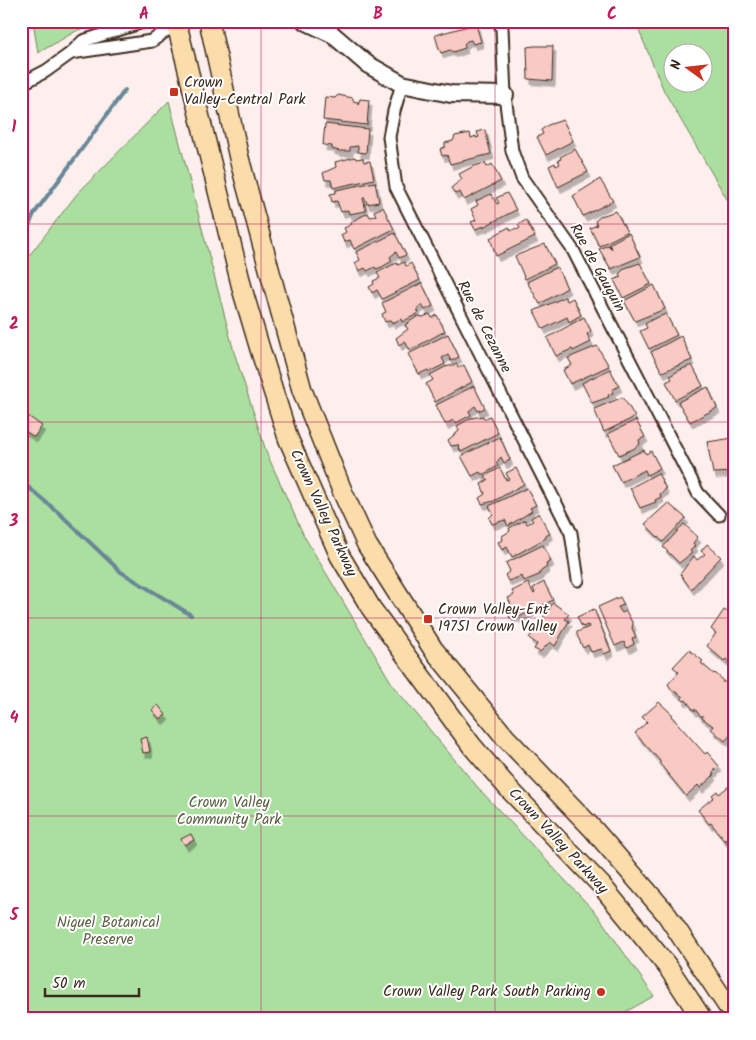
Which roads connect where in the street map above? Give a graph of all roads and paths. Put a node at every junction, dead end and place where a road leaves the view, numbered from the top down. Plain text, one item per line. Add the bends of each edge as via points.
1 (146, 21) edge
2 (209, 21) edge
3 (305, 21) edge
4 (498, 21) edge
5 (177, 22) edge
6 (71, 53) junction
7 (21, 84) edge
8 (402, 84) junction
9 (505, 95) junction
10 (719, 515) dead end
11 (578, 580) dead end
12 (735, 1018) edge
13 (702, 1019) edge

1 - 6 street via 83,41
2 - 12 main road, Crown Valley Parkway via 239,158 302,390 332,467 368,545 433,650 505,737 593,829 665,912
3 - 8 street via 332,34 366,64
4 - 9 street, Rue de Gauguin via 502,28
5 - 6 street via 152,41
5 - 13 main road, Crown Valley Parkway via 242,292 288,438 340,556 371,608 472,746 601,885 668,967
6 - 7 street
8 - 9 street via 451,94
8 - 11 street, Rue de Cezanne via 389,137 396,187 571,533
9 - 10 street, Rue de Gauguin via 512,151 522,178 573,250 698,492

